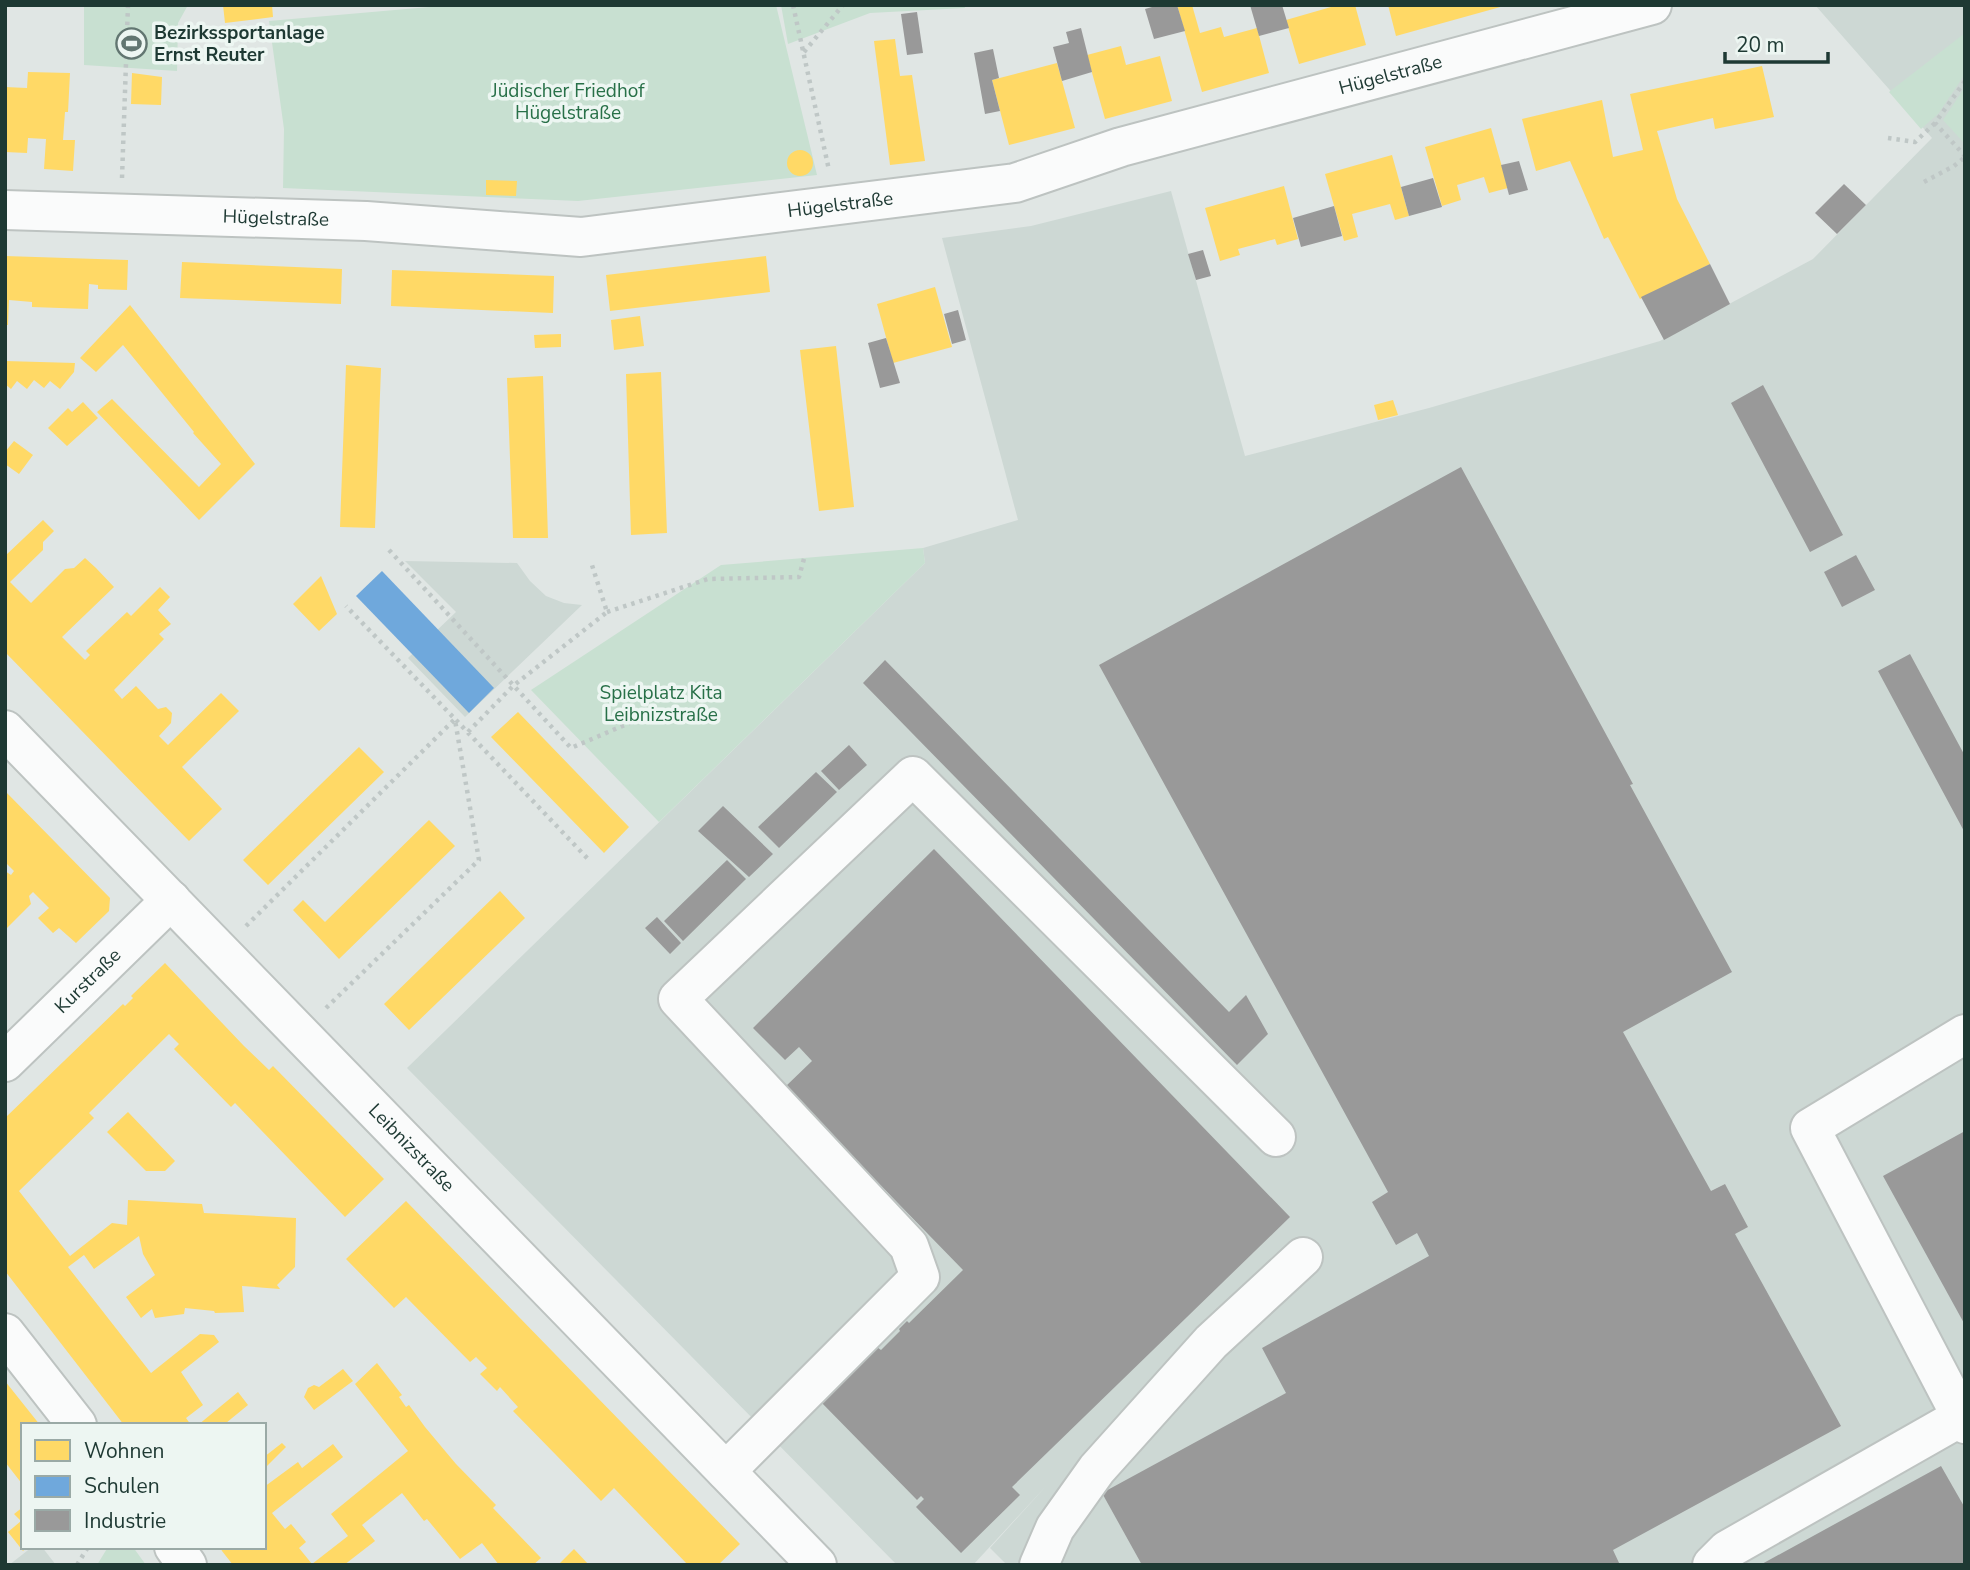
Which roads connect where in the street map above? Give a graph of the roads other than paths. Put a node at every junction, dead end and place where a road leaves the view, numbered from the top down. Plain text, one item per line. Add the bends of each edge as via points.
1 (1653, 5) edge
2 (5, 210) edge
3 (5, 730) edge
4 (171, 900) junction
5 (1965, 1034) edge
6 (5, 1062) edge
7 (1276, 1138) dead end
8 (1303, 1257) dead end
9 (5, 1333) edge
10 (1961, 1408) edge
11 (76, 1423) edge
12 (726, 1471) junction
13 (175, 1549) edge
14 (187, 1565) edge
15 (817, 1565) edge
16 (1039, 1565) edge
17 (1712, 1565) edge

1 - 2 street, Hügelstraße via 1121,148 1016,183 581,237 366,221
3 - 4 street, Leibnizstraße
4 - 6 street, Kurstraße
4 - 12 street, Leibnizstraße
5 - 10 street via 1810,1128
7 - 12 street via 913,776 678,999 909,1246 920,1277
8 - 16 street via 1211,1342 1097,1468 1055,1528
9 - 11 street
10 - 17 street via 1727,1550
12 - 15 street, Leibnizstraße
13 - 14 street

